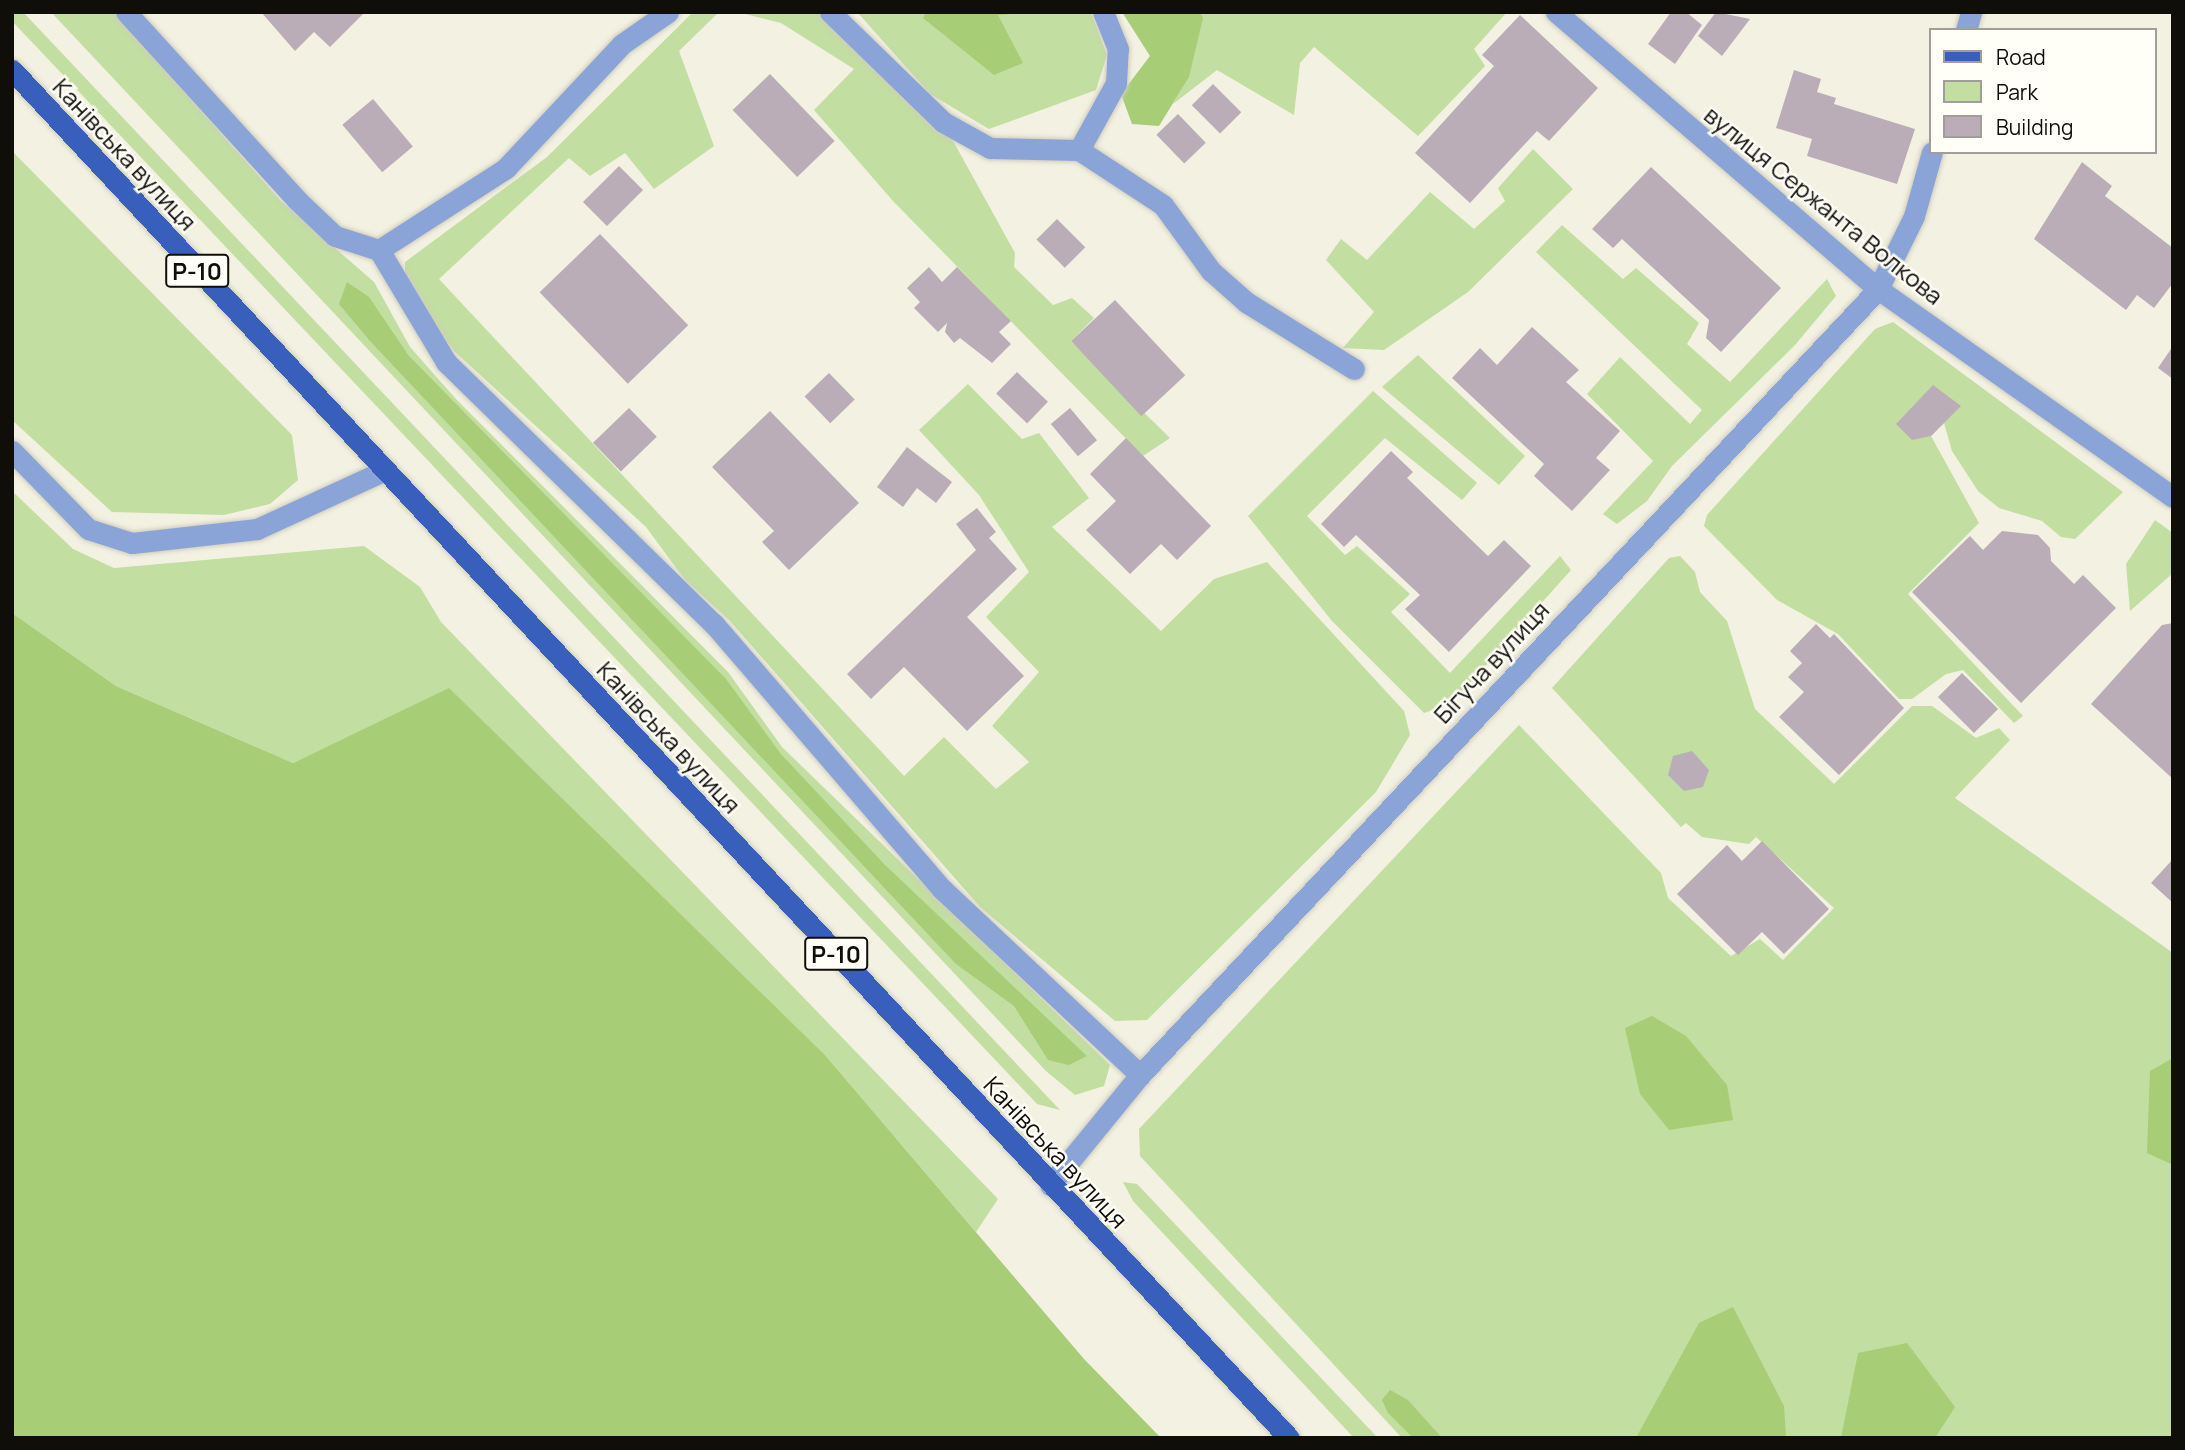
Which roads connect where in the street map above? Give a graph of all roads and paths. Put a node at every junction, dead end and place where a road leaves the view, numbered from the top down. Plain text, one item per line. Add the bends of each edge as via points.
1 (126, 12) edge
2 (668, 12) edge
3 (830, 12) edge
4 (1103, 12) edge
5 (1556, 12) edge
6 (12, 71) edge
7 (1079, 150) junction
8 (1931, 154) edge
9 (379, 250) junction
10 (1878, 289) junction
11 (1354, 369) dead end
12 (12, 451) edge
13 (382, 472) junction
14 (2173, 497) edge
15 (1140, 1074) junction
16 (1050, 1185) junction
17 (1289, 1438) edge

1 - 9 street via 335,236
2 - 9 street via 622,44 506,168
3 - 7 street via 943,122 990,148
4 - 7 street via 1118,48 1116,83
5 - 10 street, вулиця Сержанта Волкова
6 - 13 main road, Канівська вулиця / Р-10
7 - 11 street via 1163,205 1211,271 1246,302
8 - 10 street, Бігуча вулиця via 1914,216
9 - 15 street via 446,362 714,624 942,889
10 - 14 street, вулиця Сержанта Волкова
10 - 15 street, Бігуча вулиця
12 - 13 street via 88,529 132,543 257,528
13 - 16 main road, Канівська вулиця / Р-10
15 - 16 street, Бігуча вулиця
16 - 17 main road, Канівська вулиця / Р-10

